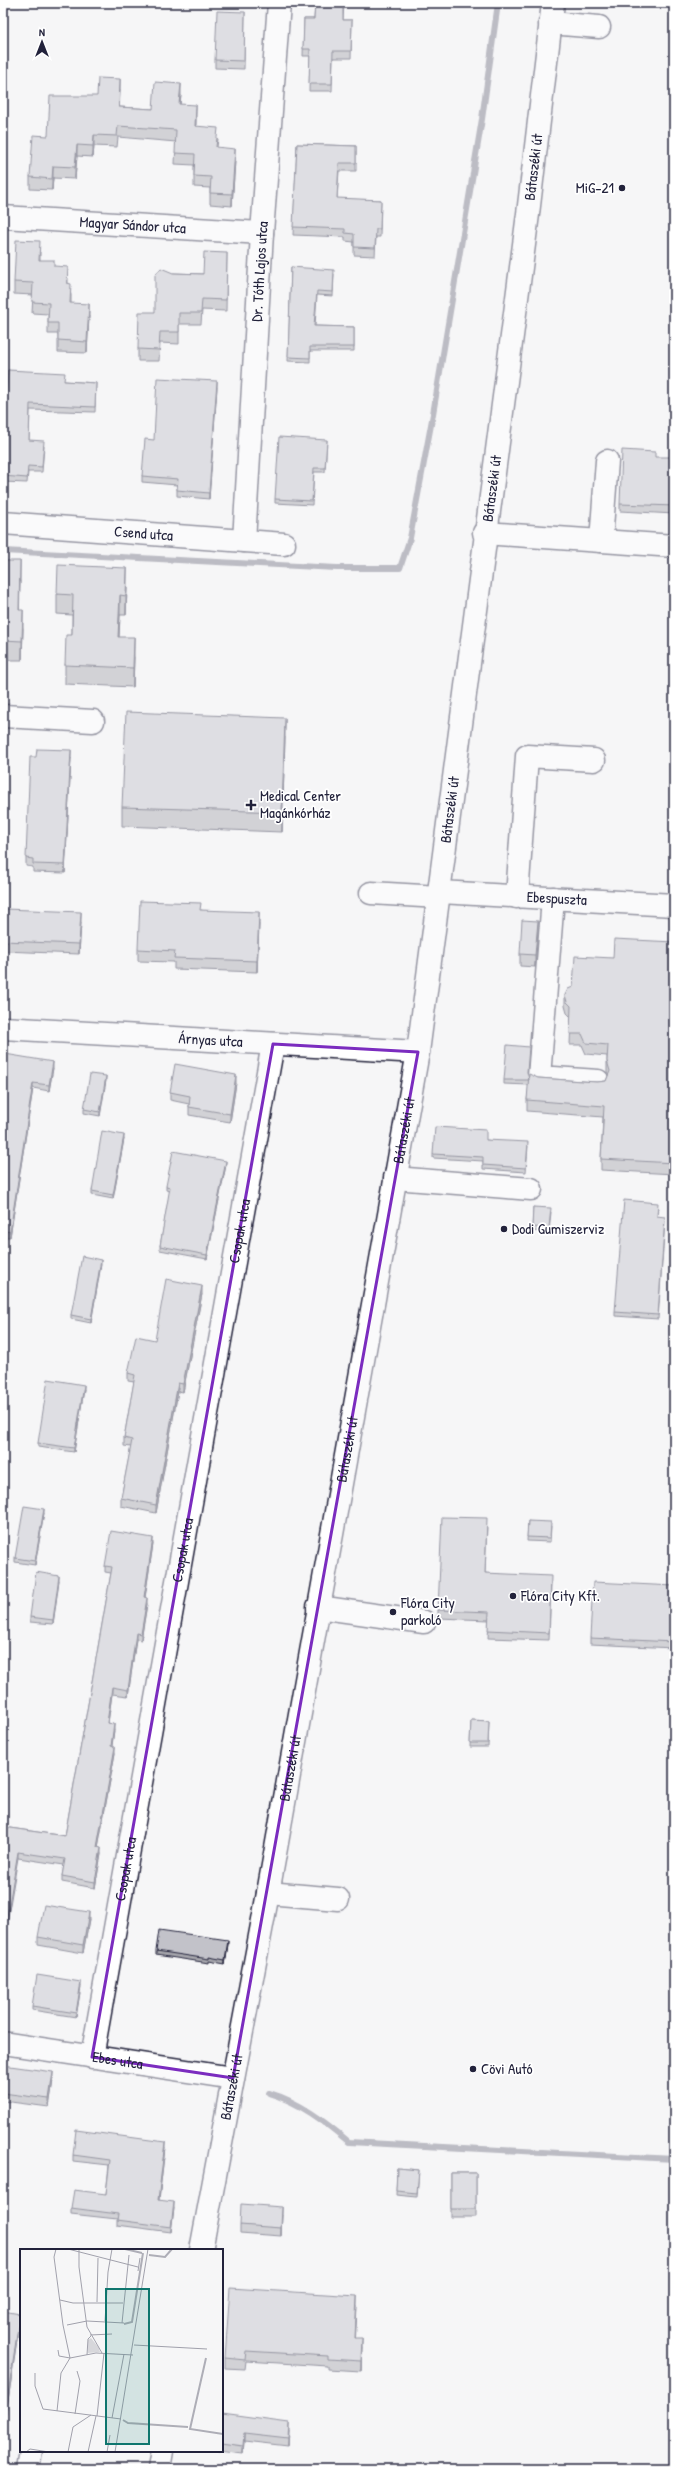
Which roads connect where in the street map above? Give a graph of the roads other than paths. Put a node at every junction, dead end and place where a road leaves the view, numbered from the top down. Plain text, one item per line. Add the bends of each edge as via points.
1 (278, 3) edge
2 (551, 13) edge
3 (599, 27) dead end
4 (3, 217) edge
5 (262, 233) junction
6 (607, 461) dead end
7 (3, 523) edge
8 (484, 533) junction
9 (244, 540) junction
10 (601, 541) junction
11 (284, 544) dead end
12 (674, 546) edge
13 (3, 716) edge
14 (93, 721) dead end
15 (594, 760) dead end
16 (371, 893) dead end
17 (439, 895) junction
18 (517, 897) junction
19 (553, 898) junction
20 (674, 905) edge
21 (3, 1028) edge
22 (273, 1044) junction
23 (418, 1052) junction
24 (598, 1081) edge
25 (395, 1178) junction
26 (531, 1189) dead end
27 (318, 1607) junction
28 (424, 1622) dead end
29 (268, 1893) junction
30 (338, 1898) dead end
31 (3, 2043) edge
32 (92, 2057) junction
33 (232, 2078) junction
34 (201, 2249) edge
35 (31, 2452) edge
36 (162, 2452) edge
37 (28, 2469) edge
38 (159, 2469) edge

1 - 5 street, Dr. Tóth Lajos utca
2 - 3 street
2 - 8 street, Bátaszéki út via 528,214
4 - 5 street, Magyar Sándor utca
5 - 9 street, Dr. Tóth Lajos utca
6 - 10 street
7 - 9 street, Csend utca
8 - 10 street
8 - 17 street, Bátaszéki út
9 - 11 street, Csend utca
10 - 12 street
13 - 14 street
15 - 18 street via 527,756
16 - 17 street, Ebespuszta
17 - 18 street, Ebespuszta
17 - 23 street, Bátaszéki út
18 - 19 street, Ebespuszta
19 - 20 street, Ebespuszta
19 - 24 street via 539,1077
21 - 22 street, Árnyas utca
22 - 23 street, Árnyas utca
22 - 32 street, Csopak utca
23 - 25 street, Bátaszéki út
25 - 26 street
25 - 27 street, Bátaszéki út
27 - 28 street
27 - 29 street, Bátaszéki út
29 - 30 street
29 - 33 street, Bátaszéki út
31 - 32 street, Ebes utca
32 - 33 street, Ebes utca
33 - 34 street, Bátaszéki út
35 - 37 street
36 - 38 street

